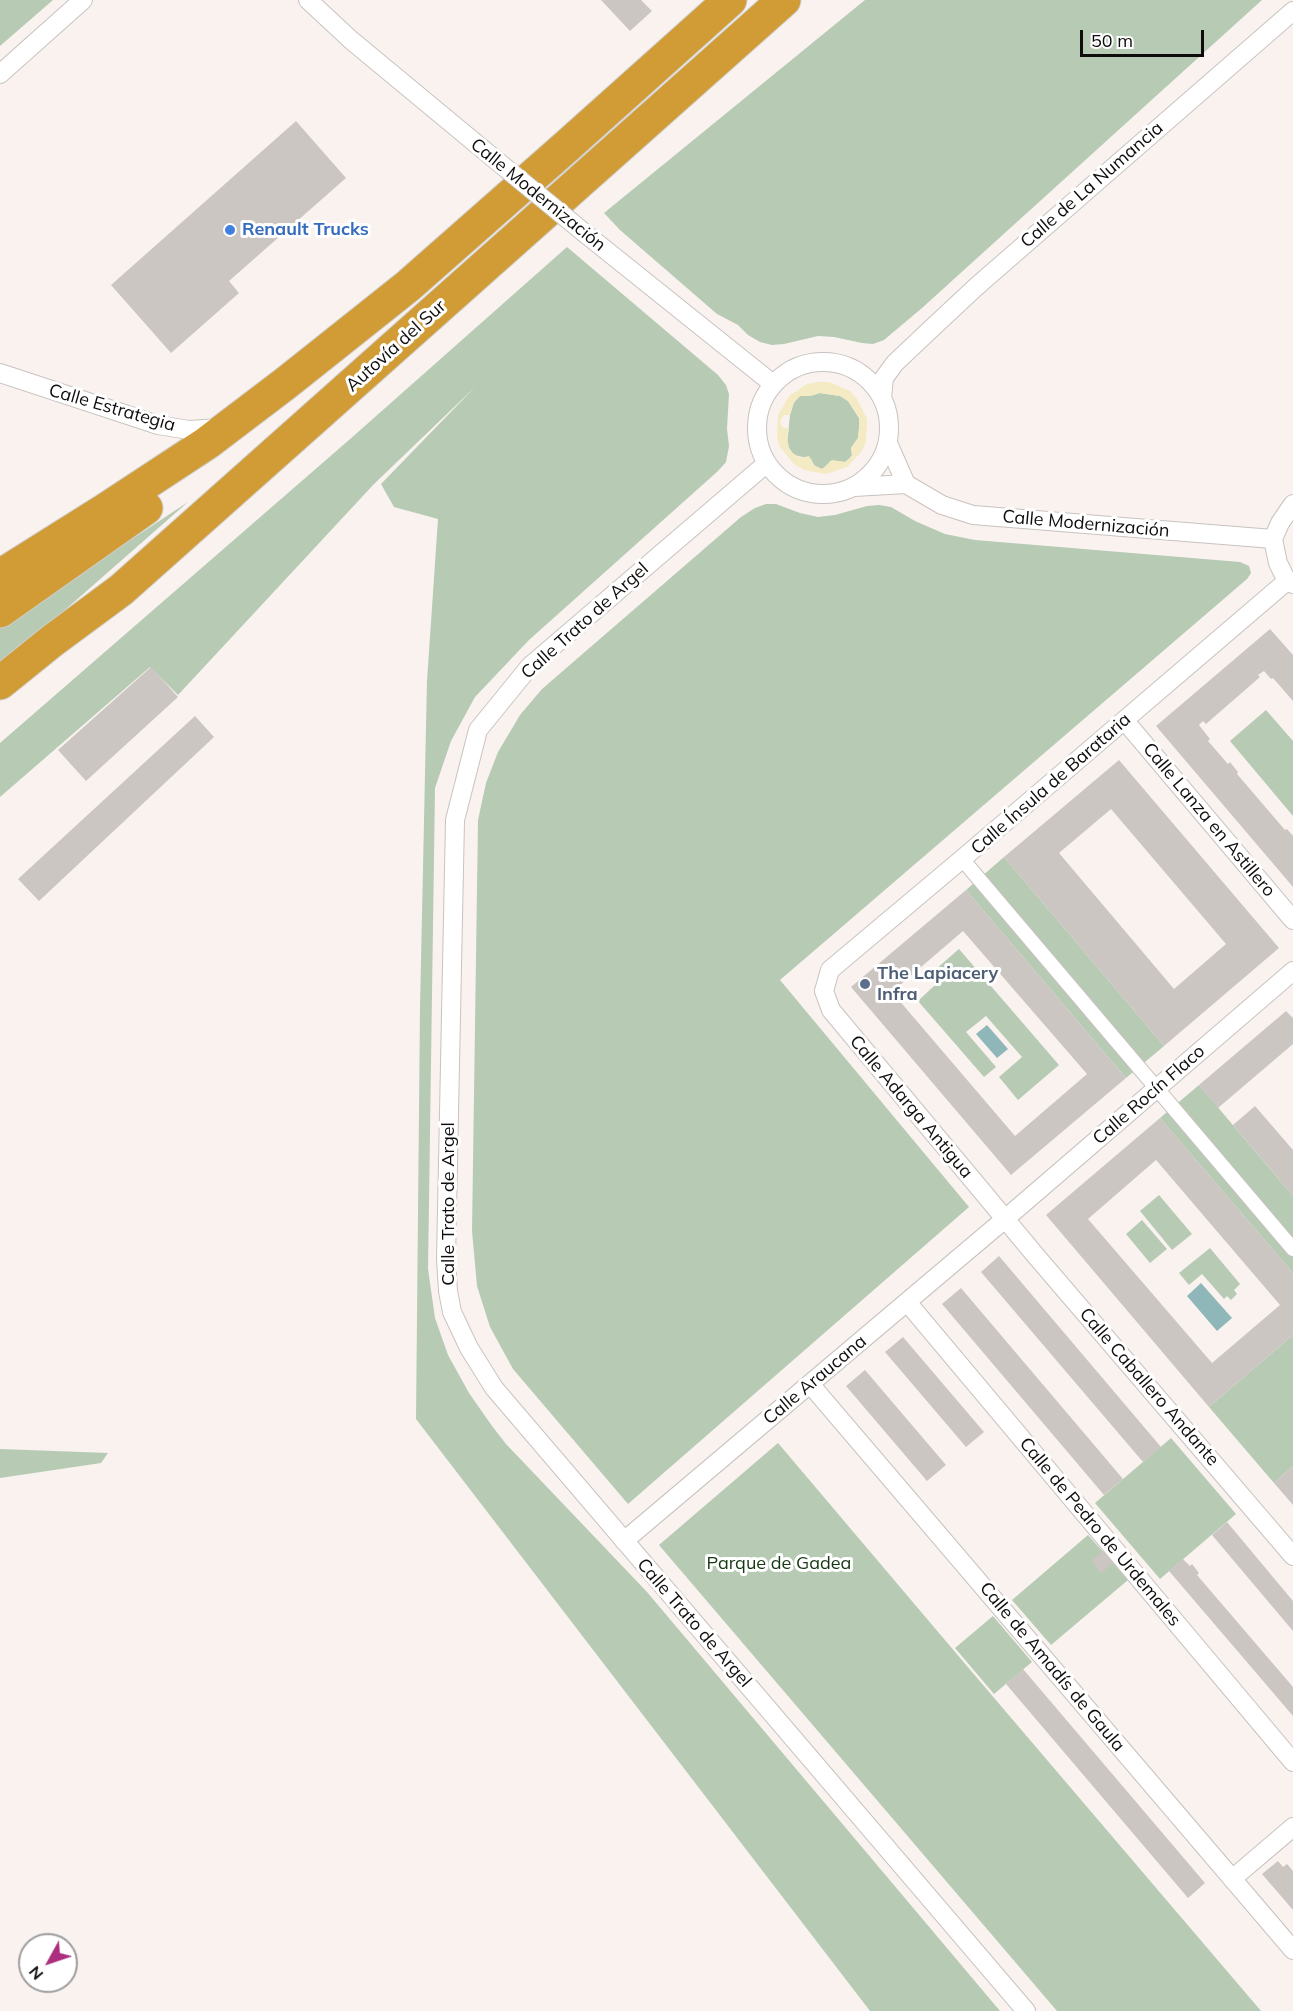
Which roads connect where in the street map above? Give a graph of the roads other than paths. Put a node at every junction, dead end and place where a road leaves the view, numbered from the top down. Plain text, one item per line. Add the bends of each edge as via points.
1 (83, 0) edge
2 (308, 0) edge
3 (730, 0) edge
4 (784, 0) edge
5 (1293, 11) edge
6 (0, 74) edge
7 (408, 286) junction
8 (895, 363) junction
9 (859, 372) junction
10 (0, 373) edge
11 (773, 384) junction
12 (882, 398) junction
13 (227, 428) junction
14 (888, 443) junction
15 (767, 463) junction
16 (175, 464) junction
17 (906, 484) junction
18 (854, 487) junction
19 (1293, 504) edge
20 (1273, 539) junction
21 (0, 559) edge
22 (0, 576) edge
23 (1290, 582) edge
24 (121, 590) junction
25 (0, 611) edge
26 (0, 683) edge
27 (0, 702) edge
28 (1125, 721) junction
29 (962, 859) junction
30 (1293, 920) edge
31 (1293, 970) edge
32 (824, 991) joint
33 (1157, 1088) junction
34 (1005, 1219) junction
35 (1293, 1249) edge
36 (907, 1302) junction
37 (810, 1384) junction
38 (624, 1541) junction
39 (1293, 1556) edge
40 (1293, 1762) edge
41 (1293, 1827) edge
42 (1232, 1879) junction
43 (1293, 1950) edge
44 (1026, 2011) edge

1 - 6 street
2 - 11 street, Calle Modernización, bridge via 491,156
3 - 7 highway, Autovía del Sur
4 - 24 highway, Autovía del Sur
5 - 8 street, Calle de La Numancia via 977,286
7 - 13 highway, Autovía del Sur
7 - 25 highway via 220,452
8 - 9 street, Calle de La Numancia
8 - 12 street, Calle de La Numancia via 884,378
9 - 11 street via 823,361 804,364
9 - 12 street
10 - 13 street, Calle Estrategia via 158,425 189,430
11 - 15 street via 762,402 757,422 759,444
12 - 14 street via 888,412
13 - 16 highway, Autovía del Sur
14 - 17 street
14 - 18 street via 876,469
15 - 18 street via 796,489 835,494
15 - 38 street, Calle Trato de Argel via 530,666 478,730 454,820 446,1259 452,1312 494,1388
16 - 21 highway via 125,482
16 - 22 highway, Autovía del Sur
17 - 18 street
17 - 20 street, Calle Modernización via 942,506 973,514
19 - 20 street
20 - 23 street via 1278,563
23 - 28 street, Calle Ínsula de Barataria
24 - 26 highway, Autovía del Sur
24 - 27 highway
28 - 29 street, Calle Ínsula de Barataria
28 - 30 street, Calle Lanza en Astillero
29 - 32 street, Calle Ínsula de Barataria via 830,970
29 - 33 street
31 - 33 street, Calle Rocín Flaco
32 - 34 street, Calle Adarga Antigua via 831,1010
33 - 34 street, Calle Rocín Flaco
33 - 35 street
34 - 36 street, Calle Araucana
34 - 39 street, Calle Caballero Andante
36 - 37 street, Calle Araucana
36 - 40 street, Calle de Pedro de Urdemales
37 - 38 street, Calle Araucana
37 - 42 street, Calle de Amadís de Gaula
38 - 44 street, Calle Trato de Argel
41 - 42 street
42 - 43 street, Calle de Amadís de Gaula

